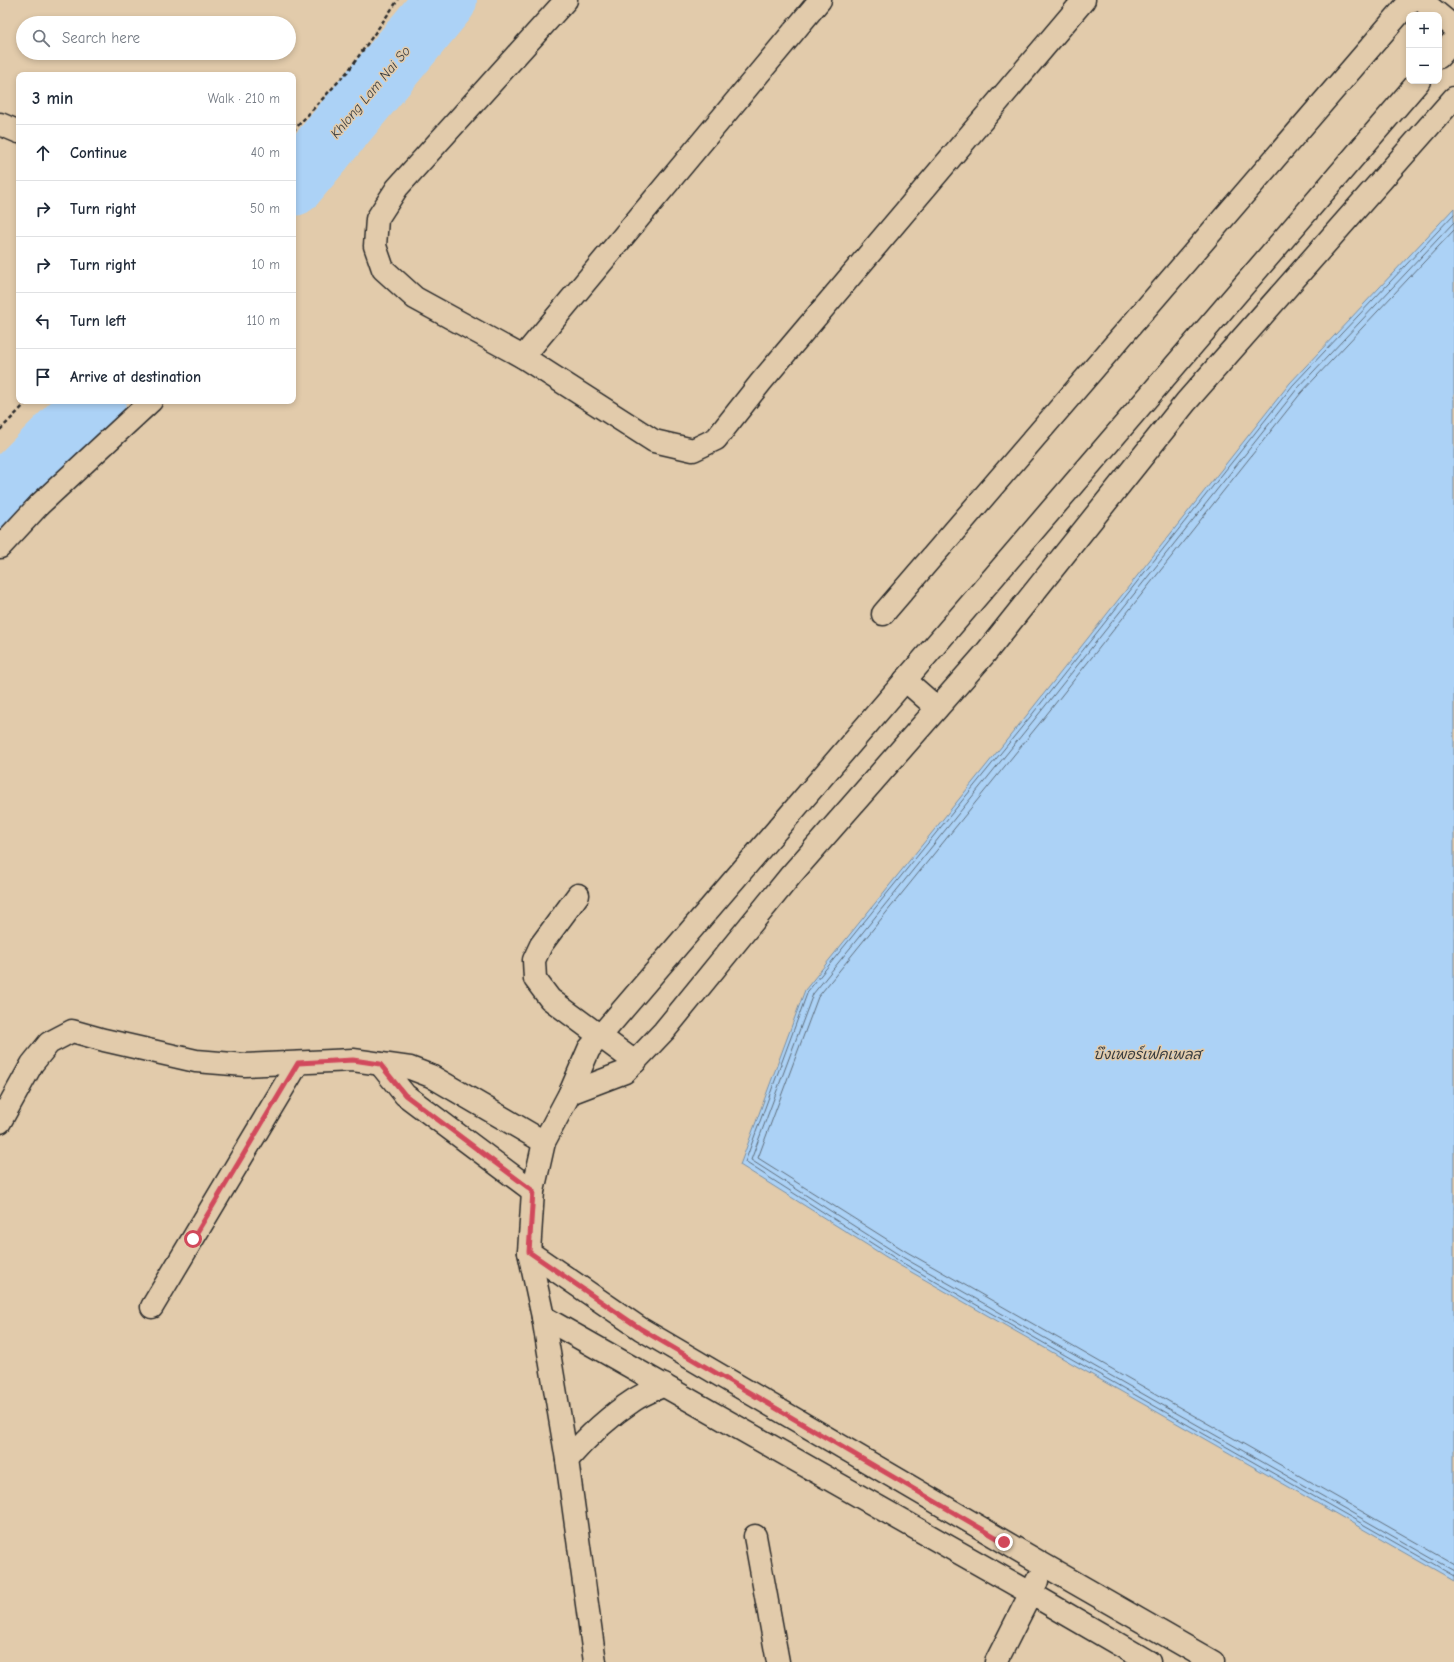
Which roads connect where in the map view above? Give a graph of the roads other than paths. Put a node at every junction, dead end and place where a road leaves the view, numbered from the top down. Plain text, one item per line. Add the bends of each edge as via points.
1 (566, 0) edge
2 (820, 0) edge
3 (1084, 0) edge
4 (1411, 0) edge
5 (1421, 0) edge
6 (1454, 27) edge
7 (1454, 40) edge
8 (1442, 54) edge
9 (1415, 84) edge
10 (1454, 98) edge
11 (0, 124) edge
12 (16, 131) edge
13 (523, 357) junction
14 (149, 404) edge
15 (0, 547) edge
16 (883, 614) dead end
17 (905, 680) junction
18 (937, 708) junction
19 (578, 894) dead end
20 (600, 1037) junction
21 (634, 1062) junction
22 (298, 1063) junction
23 (380, 1064) junction
24 (570, 1093) junction
25 (0, 1122) edge
26 (544, 1142) junction
27 (533, 1191) junction
28 (529, 1252) junction
29 (152, 1307) dead end
30 (543, 1317) junction
31 (664, 1385) junction
32 (567, 1460) junction
33 (755, 1536) dead end
34 (1044, 1565) junction
35 (1032, 1594) junction
36 (595, 1662) edge
37 (778, 1662) edge
38 (996, 1662) edge
39 (1149, 1662) edge
40 (1213, 1662) edge

1 - 13 street via 397,188 377,219 375,246 382,269 415,298
2 - 13 street
3 - 13 street via 766,376 716,439 693,450 654,441
4 - 16 street
5 - 6 street
7 - 8 street
9 - 17 street
10 - 18 street via 1186,402 984,655
11 - 12 street
14 - 15 street via 39,505
17 - 18 street
17 - 20 street
18 - 21 street via 790,875 664,1031
19 - 20 street via 541,945 534,960 535,979 550,999
20 - 21 street
20 - 24 street via 589,1049
21 - 24 street via 624,1072
22 - 23 street via 353,1060
22 - 25 street via 245,1065 196,1061 72,1031 49,1043 32,1064
22 - 29 street
23 - 26 street via 410,1068 431,1076
23 - 27 street via 410,1100
24 - 26 street
26 - 27 street
27 - 28 street
28 - 30 street
28 - 34 street via 641,1329
30 - 31 street
30 - 32 street
31 - 32 street via 635,1399 607,1419
31 - 35 street
32 - 36 street
33 - 37 street
34 - 35 street
34 - 40 street
35 - 38 street
35 - 39 street

